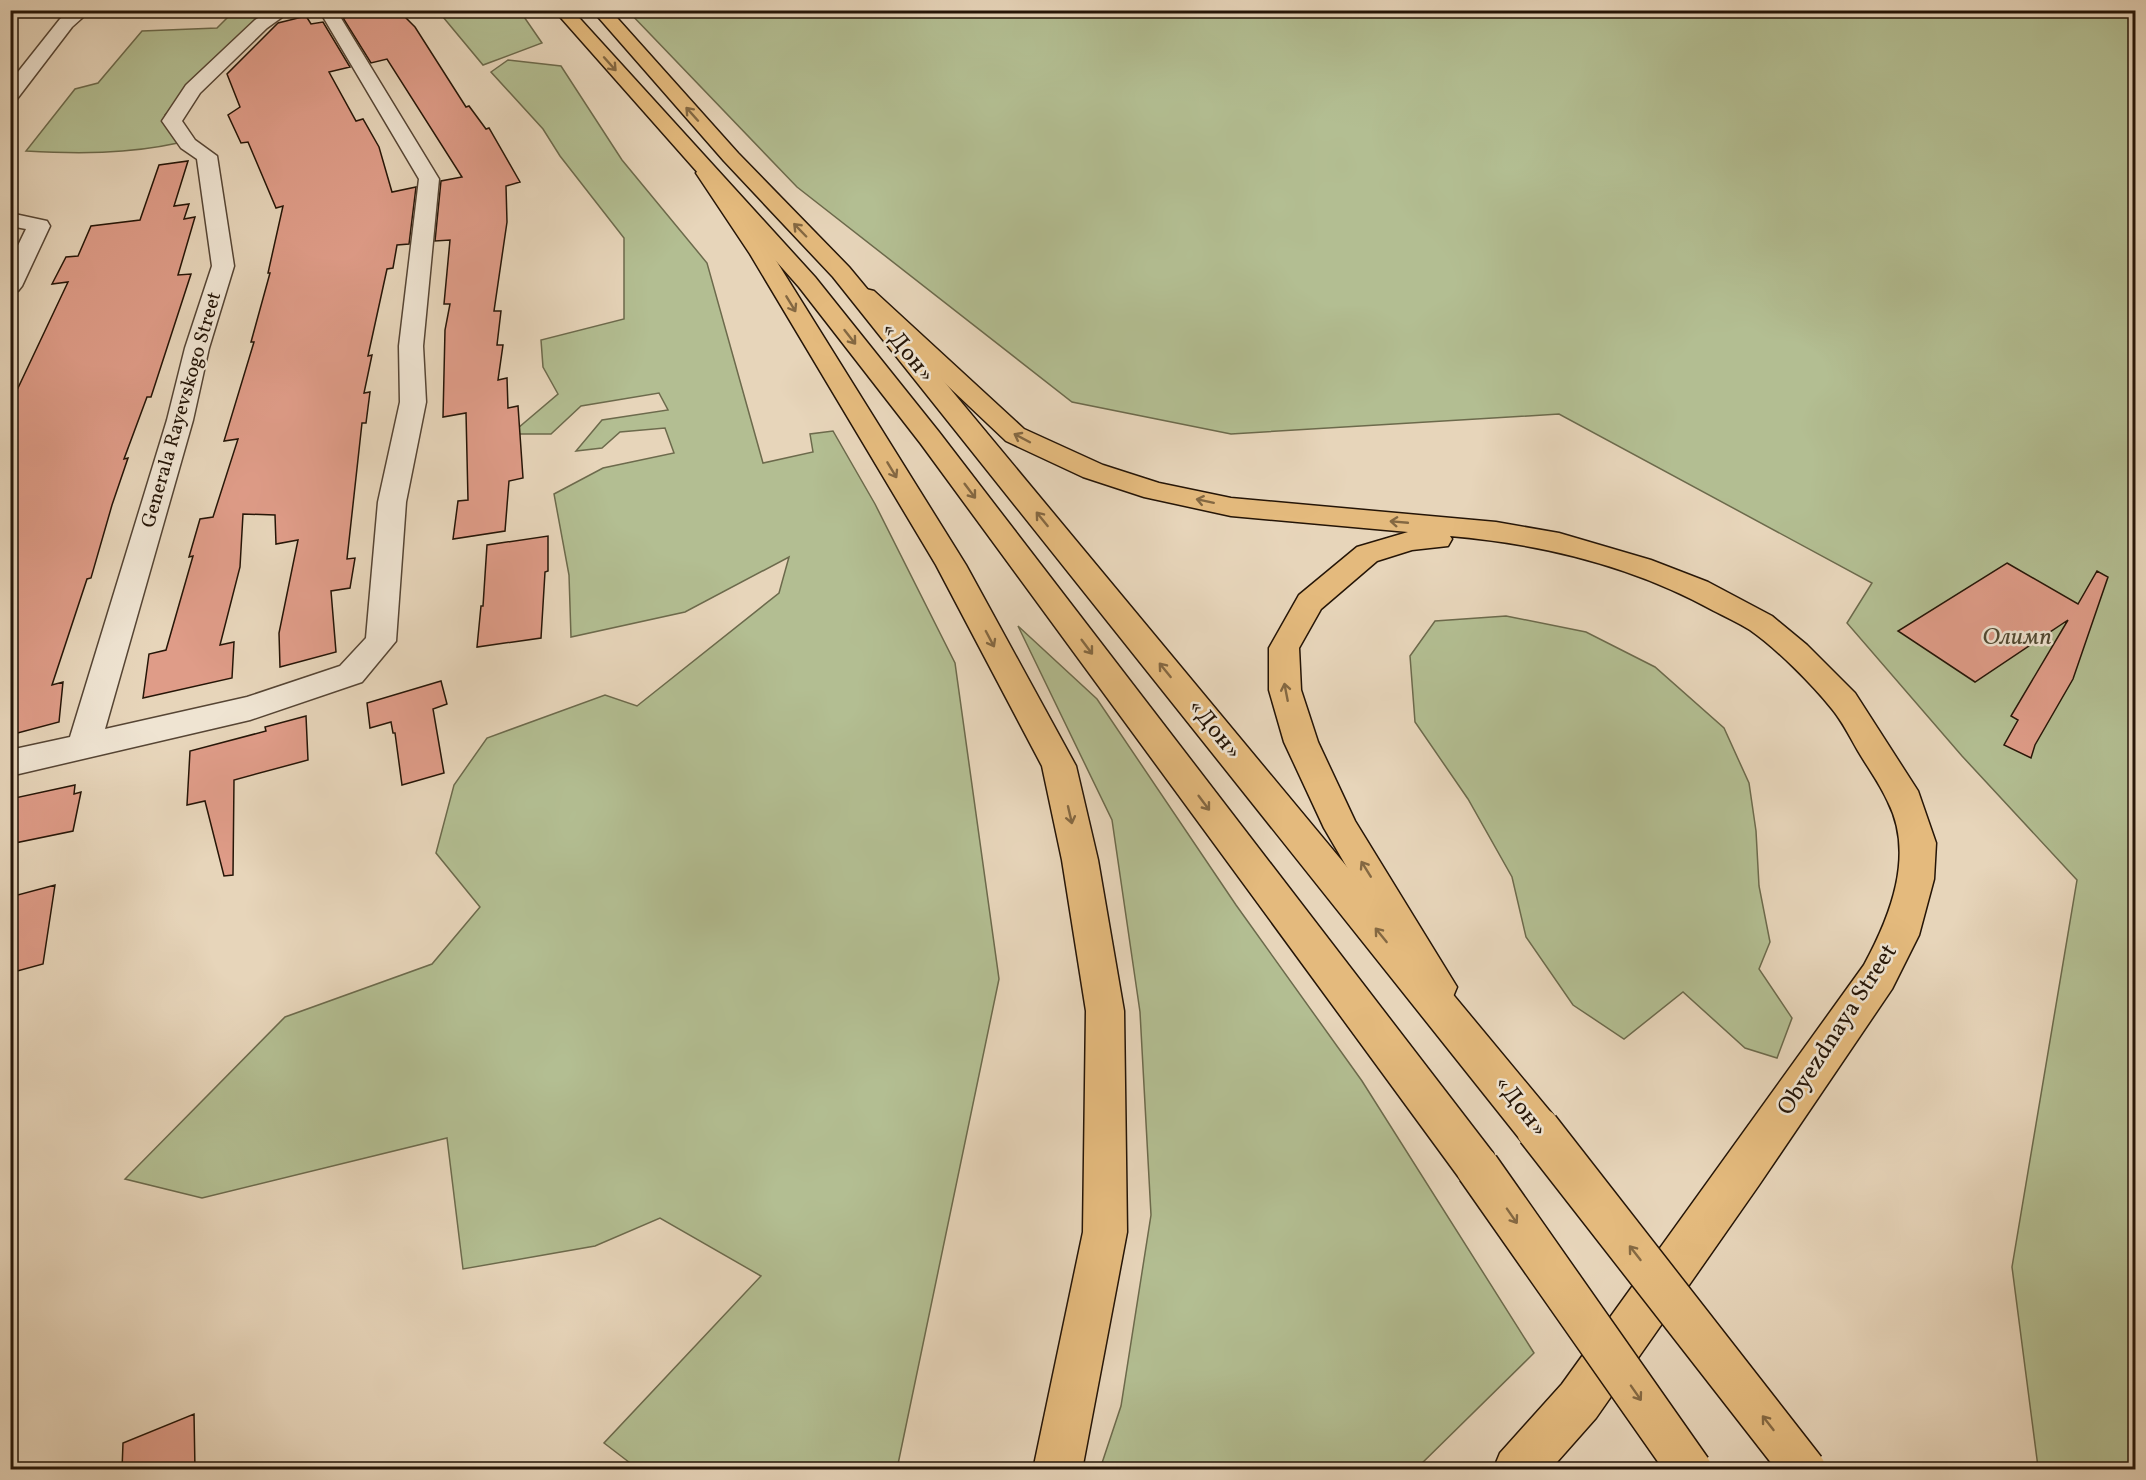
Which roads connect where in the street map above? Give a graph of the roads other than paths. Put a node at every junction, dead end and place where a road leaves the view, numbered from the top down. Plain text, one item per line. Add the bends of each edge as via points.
1 (83, 10) edge
2 (284, 10) edge
3 (327, 10) edge
4 (562, 10) edge
5 (600, 10) edge
6 (10, 95) edge
7 (702, 166) junction
8 (10, 219) edge
9 (841, 272) junction
10 (10, 286) edge
11 (1641, 567) junction
12 (84, 745) junction
13 (10, 763) edge
14 (1484, 1062) junction
15 (1057, 1470) edge
16 (1517, 1470) edge
17 (1690, 1470) edge
18 (1804, 1470) edge

1 - 6 street via 66,23
2 - 12 street, Generala Rayevskogo Street via 261,24 193,89 172,121 188,144 207,156 223,266
3 - 12 street via 429,178 411,346 414,402 392,502 381,641 351,674 250,708
4 -> 7 main road, «Дон»
9 -> 5 main road, «Дон» via 731,157
7 -> 15 main road via 761,254 951,565 1059,766 1080,860 1105,1011 1105,1232
7 -> 17 main road, «Дон», bridge via 807,282 930,438 1478,1168
8 - 10 street via 39,226
11 -> 9 main road via 1559,542 1496,531 1231,507 1154,491 1092,471 1015,435
14 -> 9 main road, «Дон»
14 -> 11 main road via 1341,828 1301,742 1288,701 1284,648 1310,602 1338,576 1367,554 1410,541 1467,537 1520,540
11 - 16 main road, Obyezdnaya Street via 1698,589 1761,623 1844,701 1906,801 1918,843 1916,879 1900,935 1878,977 1579,1401
12 - 13 street
18 -> 14 main road, «Дон», bridge

